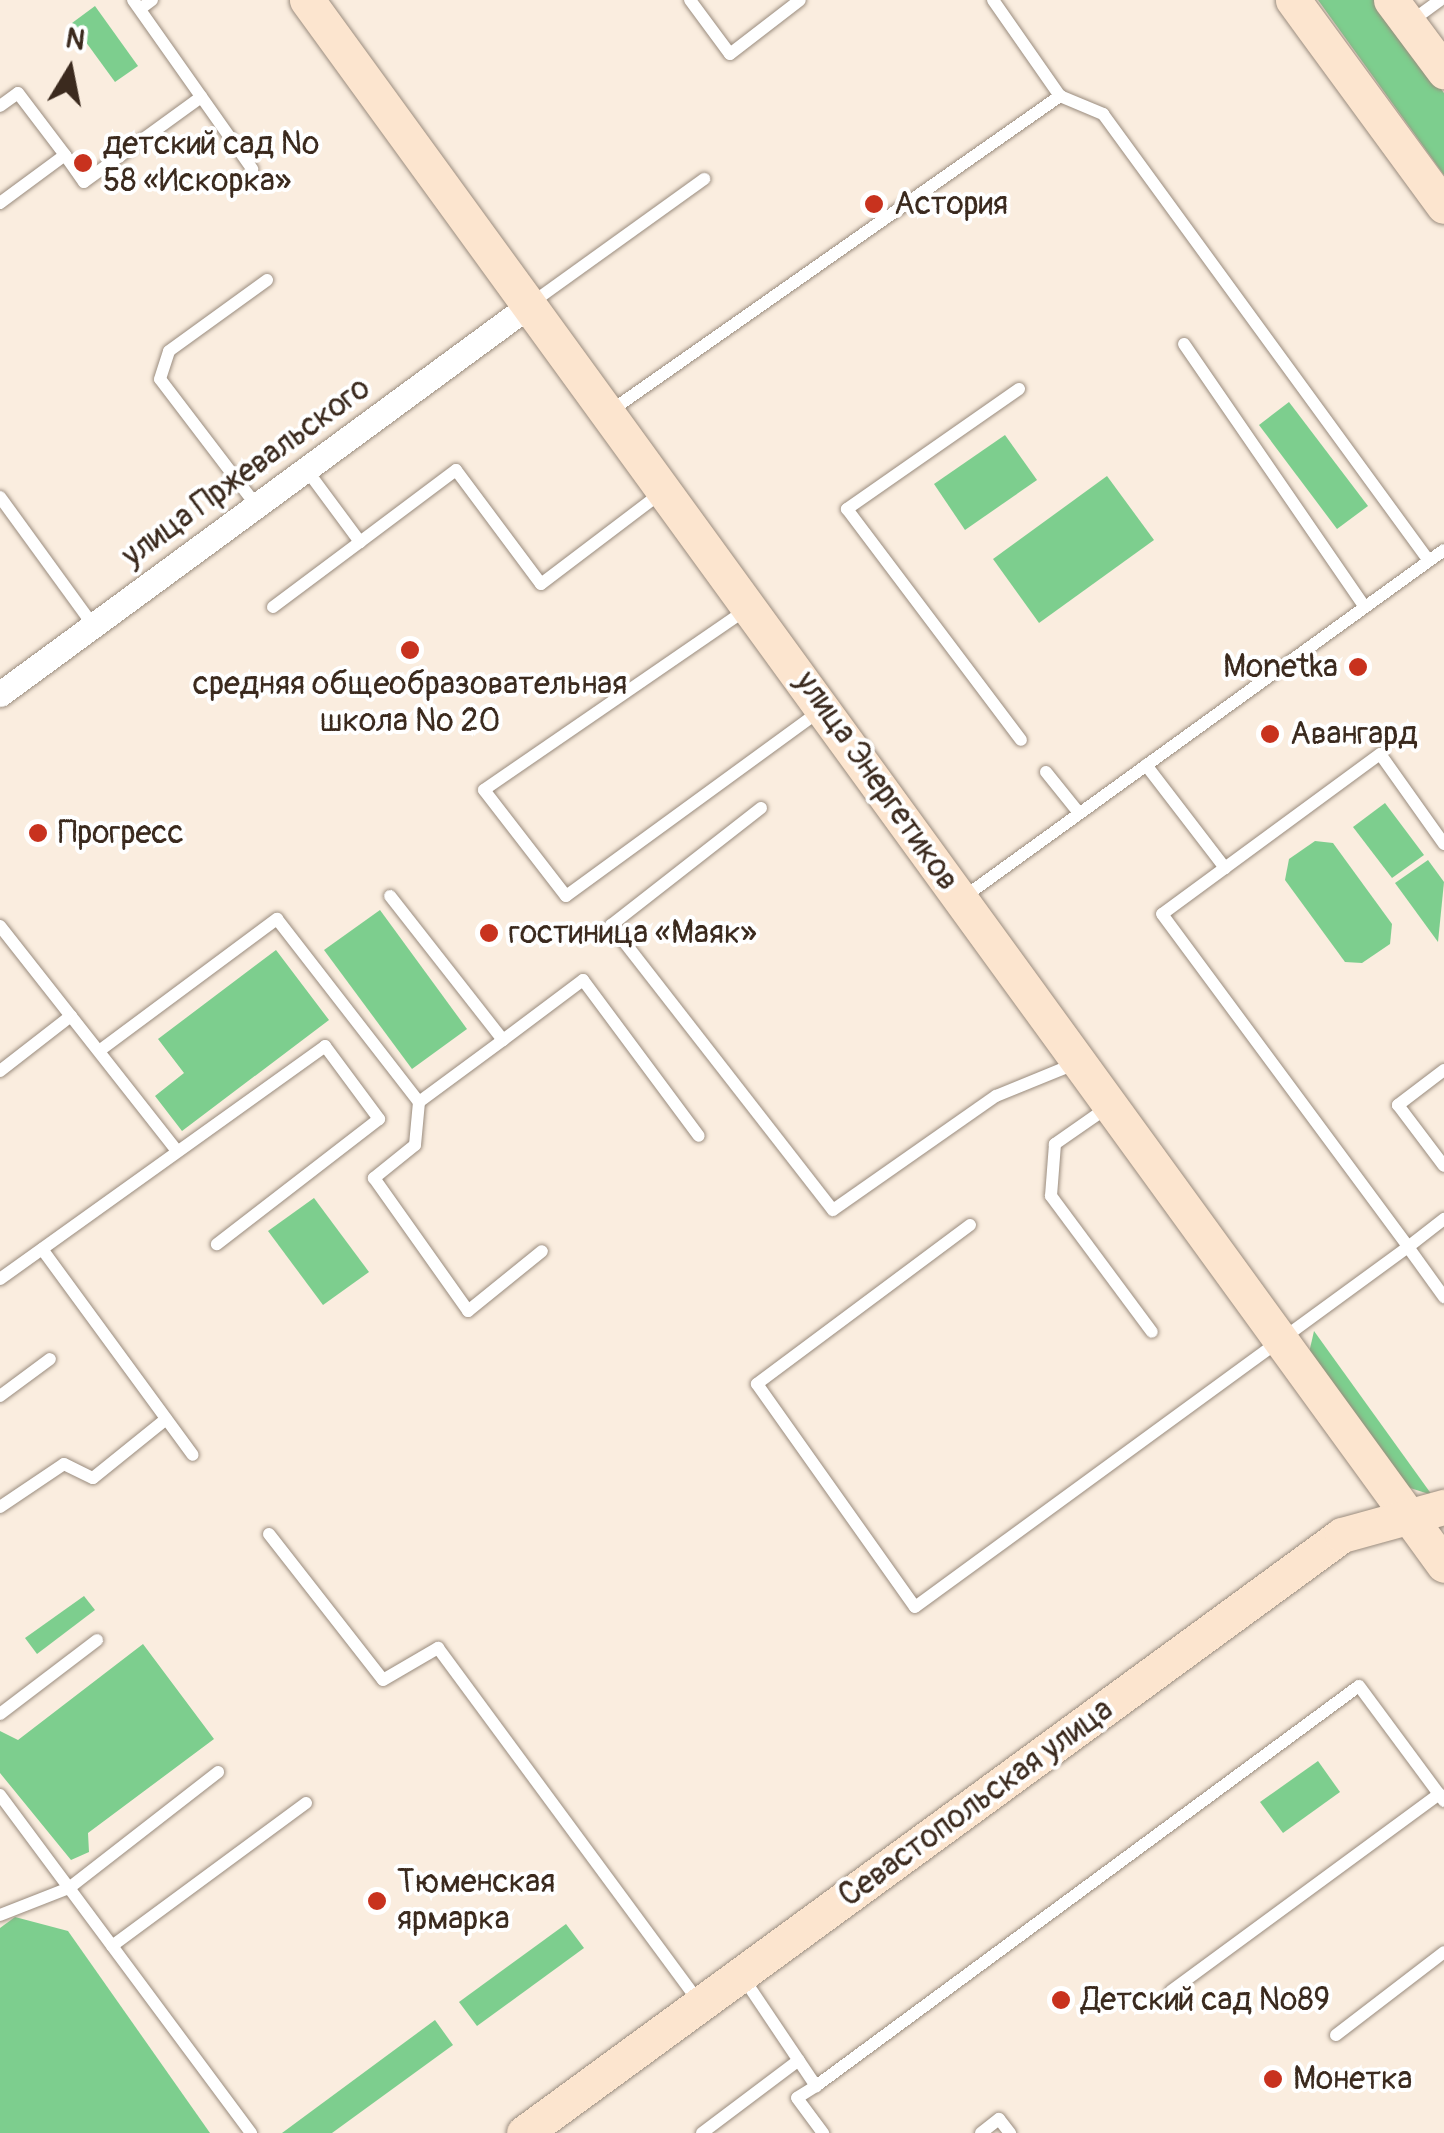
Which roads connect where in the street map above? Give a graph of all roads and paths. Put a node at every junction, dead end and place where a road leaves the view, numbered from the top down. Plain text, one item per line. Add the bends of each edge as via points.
1 (152, 0) edge
2 (307, 0) edge
3 (690, 0) edge
4 (800, 0) edge
5 (993, 0) edge
6 (1293, 0) edge
7 (1440, 0) edge
8 (136, 4) edge
9 (1400, 12) edge
10 (1444, 72) edge
11 (1060, 96) junction
12 (201, 97) junction
13 (0, 106) edge
14 (64, 155) junction
15 (252, 169) dead end
16 (704, 179) dead end
17 (0, 202) edge
18 (1444, 206) edge
19 (267, 280) dead end
20 (531, 304) junction
21 (1184, 344) dead end
22 (1020, 389) dead end
23 (609, 412) junction
24 (306, 469) junction
25 (668, 488) junction
26 (0, 497) edge
27 (256, 505) junction
28 (360, 542) junction
29 (1444, 550) edge
30 (1428, 561) junction
31 (754, 604) junction
32 (273, 606) dead end
33 (1366, 607) junction
34 (94, 625) junction
35 (0, 694) edge
36 (824, 708) junction
37 (1021, 740) dead end
38 (1146, 766) junction
39 (1046, 772) dead end
40 (761, 808) dead end
41 (1079, 813) junction
42 (1444, 844) edge
43 (1225, 868) junction
44 (390, 896) dead end
45 (960, 900) junction
46 (0, 926) edge
47 (70, 1016) junction
48 (503, 1040) junction
49 (99, 1051) junction
50 (1080, 1062) junction
51 (0, 1070) edge
52 (1444, 1070) edge
53 (419, 1102) junction
54 (1111, 1105) junction
55 (700, 1136) dead end
56 (176, 1150) junction
57 (1444, 1166) edge
58 (1444, 1219) edge
59 (970, 1225) dead end
60 (217, 1244) dead end
61 (1408, 1247) junction
62 (42, 1249) junction
63 (542, 1251) dead end
64 (0, 1279) edge
65 (1444, 1296) edge
66 (1152, 1332) dead end
67 (1282, 1339) junction
68 (50, 1359) dead end
69 (0, 1396) edge
70 (166, 1419) junction
71 (193, 1455) dead end
72 (0, 1507) edge
73 (1444, 1507) edge
74 (1409, 1516) junction
75 (269, 1534) dead end
76 (1444, 1565) edge
77 (97, 1640) dead end
78 (0, 1714) edge
79 (218, 1772) dead end
80 (0, 1794) edge
81 (1441, 1798) edge
82 (306, 1803) dead end
83 (69, 1888) junction
84 (0, 1915) edge
85 (112, 1946) junction
86 (1444, 1952) edge
87 (741, 1974) junction
88 (1172, 1991) dead end
89 (701, 2004) junction
90 (1336, 2036) dead end
91 (799, 2060) junction
92 (816, 2086) junction
93 (251, 2133) edge
94 (524, 2133) edge
95 (702, 2133) edge
96 (823, 2133) edge
97 (981, 2133) edge
98 (1010, 2133) edge

1 - 8 lane
2 - 20 street, улица Энергетиков
3 - 4 lane via 730,54
5 - 11 lane
6 - 18 street
7 - 9 lane
8 - 12 lane
9 - 10 street
11 - 23 lane
11 - 30 lane via 1103,114
12 - 14 lane via 84,182
12 - 15 lane
13 - 14 lane via 18,93
14 - 17 lane
16 - 20 lane
19 - 27 lane via 169,351 160,379
20 - 23 street, улица Энергетиков
20 - 24 street, улица Пржевальского
21 - 33 lane
22 - 37 lane via 847,509
23 - 25 street, улица Энергетиков
24 - 27 street, улица Пржевальского
24 - 28 lane
25 - 28 lane via 540,584 456,470
25 - 31 street, улица Энергетиков
26 - 34 lane
27 - 34 street, улица Пржевальского
28 - 32 lane
29 - 30 lane
30 - 33 lane
31 - 36 street, улица Энергетиков
31 - 36 lane via 484,790 566,896
33 - 38 lane
34 - 35 street, улица Пржевальского
36 - 45 street, улица Энергетиков
38 - 41 lane
38 - 43 lane
39 - 41 lane
40 - 50 lane via 611,925 833,1210 996,1096
41 - 45 lane
42 - 43 lane via 1380,754
43 - 61 lane via 1162,914
44 - 48 lane
45 - 50 street, улица Энергетиков
46 - 47 lane
47 - 49 lane
47 - 51 lane
48 - 53 lane
48 - 55 lane via 583,980
49 - 53 lane via 277,919
49 - 56 lane
50 - 54 street, улица Энергетиков
52 - 57 lane via 1398,1105
53 - 63 lane via 414,1145 374,1178 468,1311
54 - 66 lane via 1055,1144 1051,1196
54 - 67 street, улица Энергетиков
56 - 60 lane via 326,1046 380,1119
56 - 62 lane
58 - 61 lane
59 - 67 lane via 757,1384 915,1607
61 - 65 lane
61 - 67 lane
62 - 64 lane
62 - 70 lane
67 - 74 street, улица Энергетиков
68 - 69 lane
70 - 71 lane
70 - 72 lane via 93,1478 64,1464
73 - 74 street, Севастопольская улица
74 - 76 street, улица Энергетиков
74 - 87 street, Севастопольская улица via 1342,1535
75 - 89 lane via 383,1680 438,1648
77 - 78 lane
79 - 83 lane
80 - 83 lane
81 - 88 lane
81 - 92 lane via 1359,1686
82 - 85 lane
83 - 84 lane
83 - 85 lane
85 - 93 lane
86 - 90 lane
87 - 89 street, Севастопольская улица
87 - 91 lane
89 - 94 street, Севастопольская улица
91 - 92 lane
91 - 95 lane
92 - 96 lane via 798,2098
97 - 98 lane via 1000,2119

